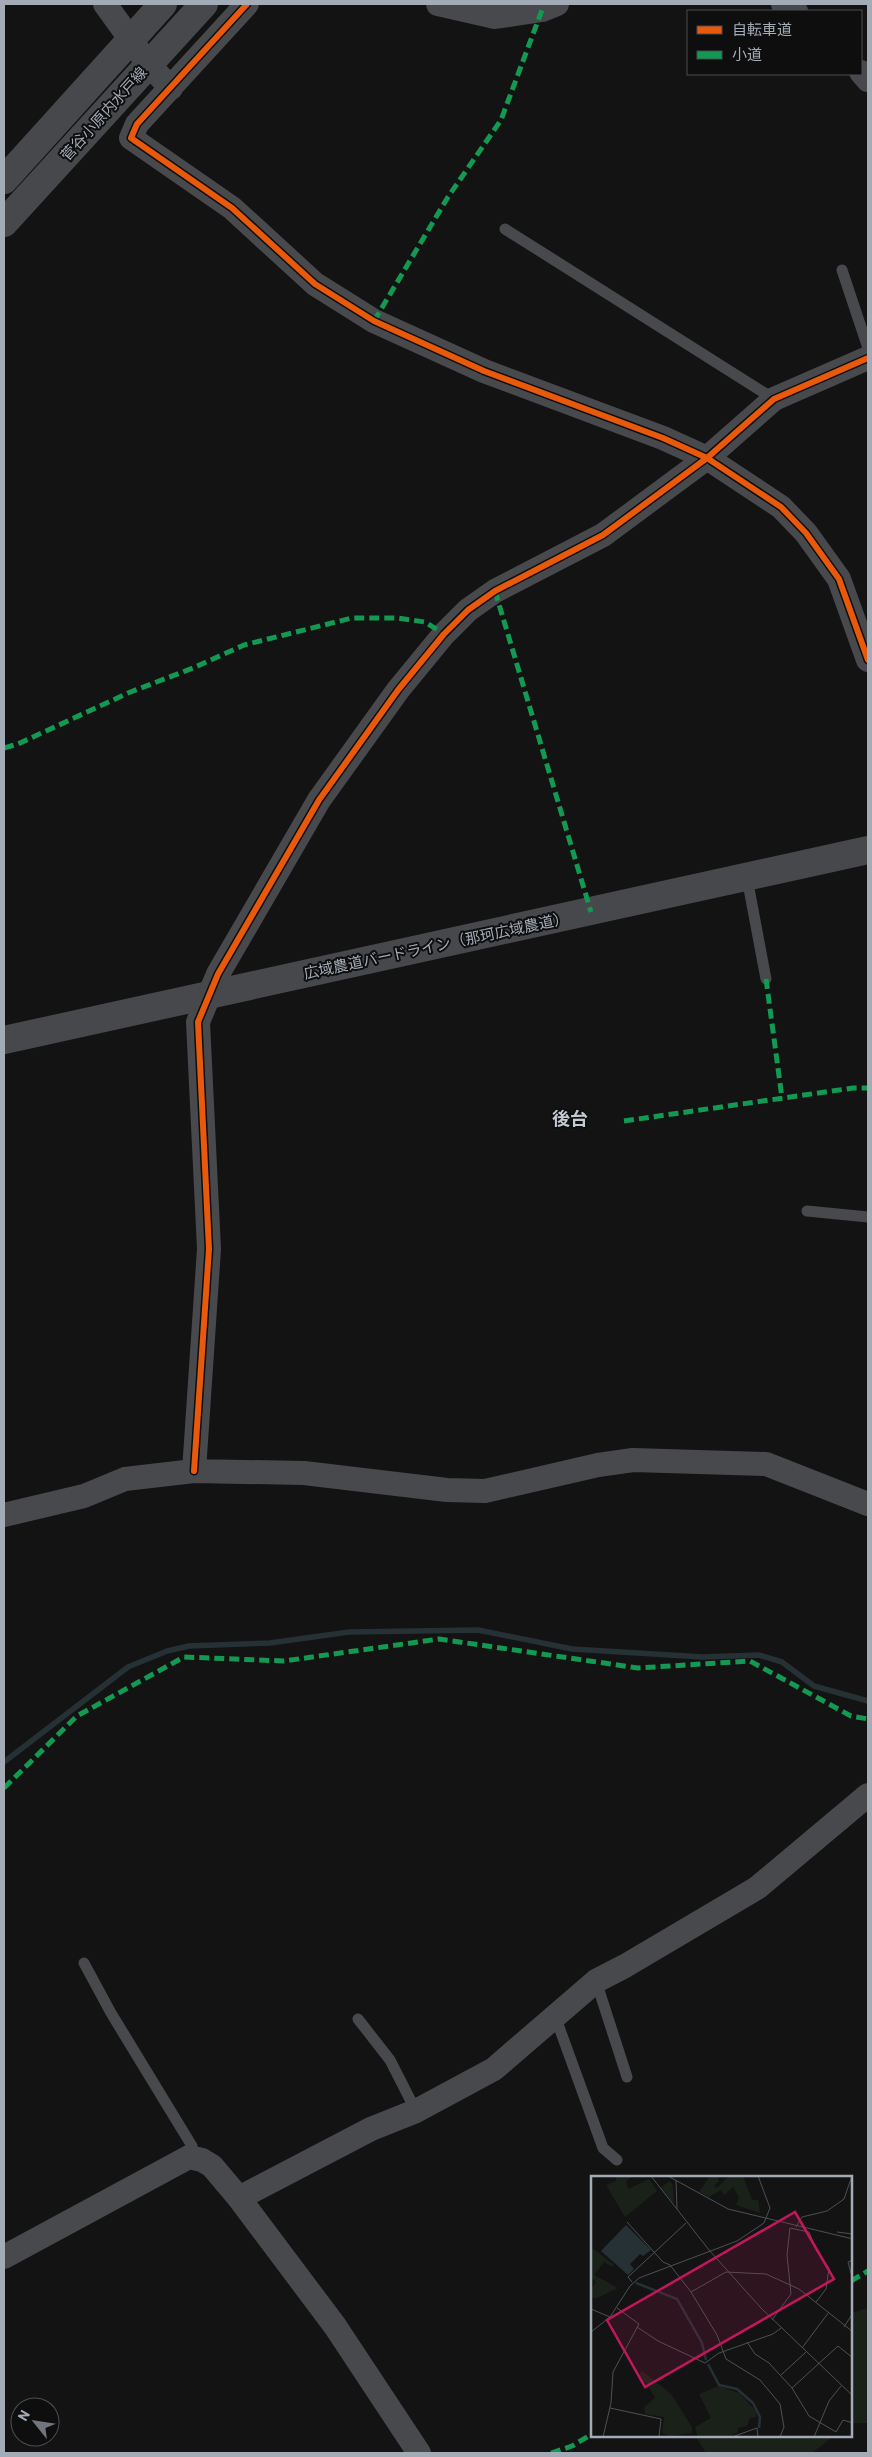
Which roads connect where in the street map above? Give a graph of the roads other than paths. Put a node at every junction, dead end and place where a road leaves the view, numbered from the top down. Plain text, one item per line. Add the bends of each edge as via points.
1 (105, 4) edge
2 (163, 4) edge
3 (204, 4) edge
4 (247, 4) edge
5 (438, 4) edge
6 (557, 4) edge
7 (783, 4) edge
8 (794, 10) edge
9 (130, 40) junction
10 (148, 66) junction
11 (171, 88) junction
12 (4, 180) edge
13 (4, 224) edge
14 (505, 229) dead end
15 (842, 270) dead end
16 (868, 348) edge
17 (868, 358) edge
18 (774, 399) junction
19 (707, 458) junction
20 (868, 660) edge
21 (868, 850) edge
22 (747, 878) junction
23 (766, 979) dead end
24 (210, 996) junction
25 (4, 1040) edge
26 (807, 1211) dead end
27 (868, 1217) edge
28 (194, 1471) junction
29 (868, 1504) edge
30 (4, 1515) edge
31 (868, 1794) edge
32 (84, 1963) dead end
33 (596, 1981) junction
34 (556, 2016) junction
35 (358, 2019) dead end
36 (627, 2077) dead end
37 (416, 2112) junction
38 (189, 2157) junction
39 (617, 2160) dead end
40 (239, 2198) junction
41 (4, 2257) edge
42 (419, 2453) edge

1 - 9 street
2 - 9 street, 菅谷小原内水戸線
3 - 10 street, 菅谷小原内水戸線
4 - 11 street
5 - 6 street via 495,17 542,10
7 - 8 street
9 - 10 street
9 - 12 street, 菅谷小原内水戸線
10 - 11 street
10 - 13 street, 菅谷小原内水戸線
11 - 19 street via 136,124 131,138 232,208 315,284 374,321 423,345
14 - 18 lane
15 - 16 lane
17 - 18 street
18 - 19 street
19 - 20 street via 781,507 806,533 839,579
19 - 24 street via 603,535 495,591 468,610 444,634 398,690 319,800 218,974
21 - 22 street, 広域農道バードライン（那珂広域農道）
22 - 23 lane
22 - 24 street, 広域農道バードライン（那珂広域農道）
24 - 25 street, 広域農道バードライン（那珂広域農道）
24 - 28 street via 198,1022 209,1249
26 - 27 lane
28 - 29 street via 304,1474 447,1490 485,1491 633,1460 766,1464
28 - 30 street via 125,1479 84,1496
31 - 33 street via 757,1888
32 - 38 lane via 192,2146
33 - 34 street
33 - 36 lane
34 - 37 street via 494,2069
34 - 39 lane via 603,2148
35 - 37 lane via 390,2060
37 - 40 street via 371,2129
38 - 40 street via 212,2166
38 - 41 street
40 - 42 street via 336,2326

